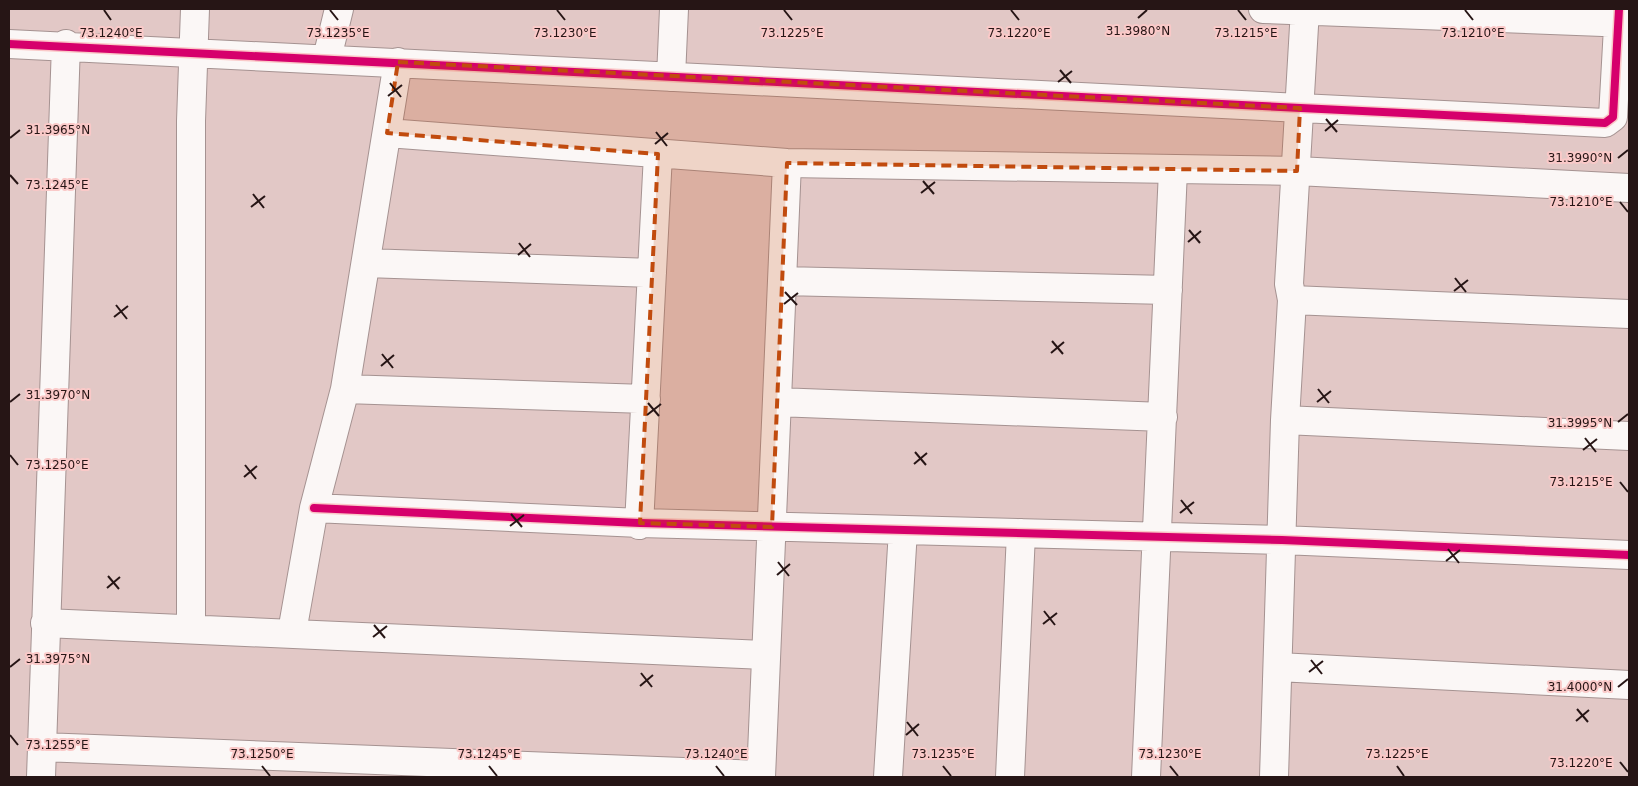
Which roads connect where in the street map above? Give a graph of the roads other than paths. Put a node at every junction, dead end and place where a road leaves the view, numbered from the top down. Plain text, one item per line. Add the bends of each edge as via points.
1 (195, 9) edge
2 (339, 9) edge
3 (674, 9) edge
4 (1263, 9) edge
5 (1305, 10) edge
6 (1622, 18) edge
7 (9, 44) edge
8 (66, 45) junction
9 (194, 53) junction
10 (327, 58) junction
11 (398, 62) junction
12 (671, 77) junction
13 (1300, 108) junction
14 (387, 133) junction
15 (658, 154) junction
16 (787, 163) junction
17 (1173, 170) junction
18 (1297, 171) junction
19 (1629, 188) edge
20 (366, 263) junction
21 (652, 273) junction
22 (782, 281) junction
23 (1168, 290) junction
24 (1292, 300) junction
25 (1629, 314) edge
26 (345, 389) junction
27 (646, 399) junction
28 (777, 402) junction
29 (1162, 417) junction
30 (1285, 420) junction
31 (1629, 436) edge
32 (314, 508) junction
33 (640, 524) junction
34 (772, 527) junction
35 (903, 530) junction
36 (1021, 533) junction
37 (1157, 537) junction
38 (1282, 540) junction
39 (1629, 555) edge
40 (46, 623) junction
41 (191, 629) junction
42 (292, 632) junction
43 (766, 655) junction
44 (1278, 667) junction
45 (1629, 685) edge
46 (42, 747) junction
47 (332, 768) edge
48 (451, 770) edge
49 (572, 773) edge
50 (694, 776) edge
51 (761, 776) edge
52 (41, 777) edge
53 (888, 777) edge
54 (1010, 777) edge
55 (1146, 777) edge
56 (1274, 777) edge

1 - 9 street
2 - 10 street
3 - 12 street
4 - 5 street
5 - 6 street
5 - 13 street
6 - 13 street via 1613,117 1605,123
7 - 8 street
8 - 9 street
8 - 40 street
9 - 10 street
9 - 41 street via 191,121
10 - 11 street
11 - 12 street
11 - 14 street
12 - 13 street
13 - 18 street
14 - 15 street
14 - 20 street
15 - 16 street
15 - 21 street
16 - 17 street
16 - 22 street
17 - 18 street
17 - 23 street
18 - 19 street
18 - 24 street via 1289,284
20 - 21 street
20 - 26 street
21 - 27 street
22 - 23 street
22 - 28 street
23 - 29 street
24 - 25 street
24 - 30 street
26 - 27 street
26 - 32 street
27 - 33 street
28 - 29 street
28 - 34 street
29 - 37 street
30 - 31 street
30 - 38 street
32 - 33 street
32 - 42 street
33 - 34 street
34 - 35 street
34 - 43 street
35 - 36 street
35 - 53 street
36 - 37 street
36 - 54 street
37 - 38 street
37 - 55 street
38 - 39 street
38 - 44 street
40 - 41 street
40 - 46 street
41 - 42 street
42 - 43 street
43 - 51 street
44 - 45 street
44 - 56 street
46 - 47 street
46 - 52 street
47 - 48 street
48 - 49 street
49 - 50 street
50 - 51 street

